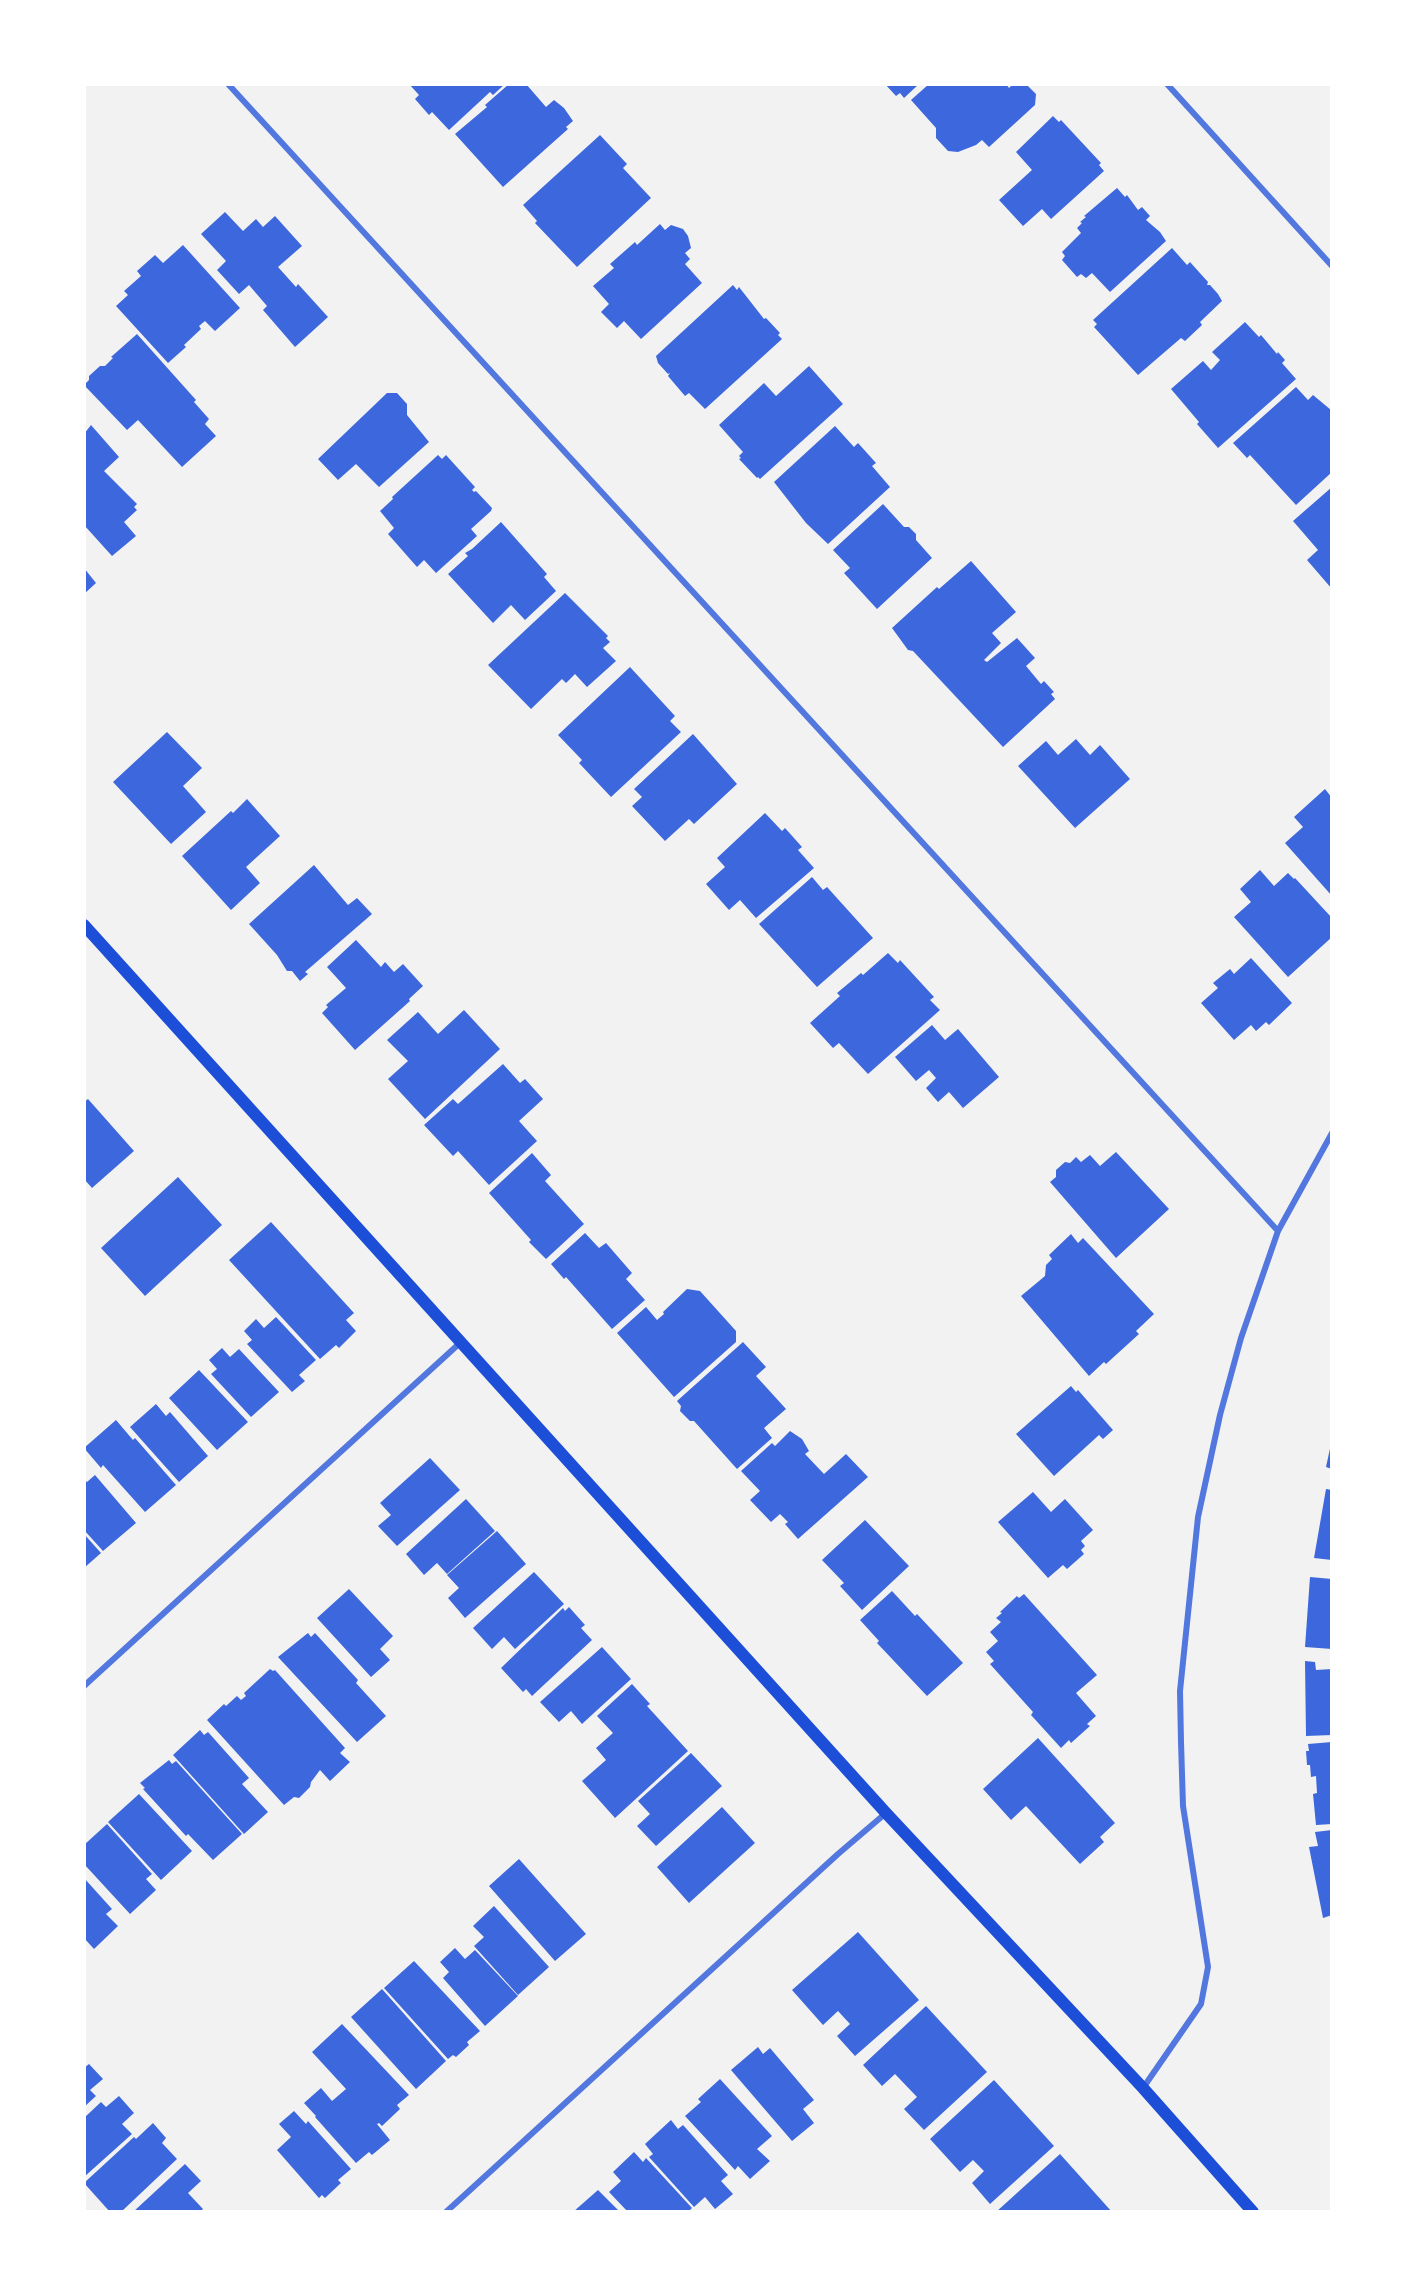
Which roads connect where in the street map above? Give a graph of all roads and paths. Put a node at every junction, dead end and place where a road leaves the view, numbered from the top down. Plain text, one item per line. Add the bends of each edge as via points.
1 (228, 84) edge
2 (1167, 84) edge
3 (1332, 266) edge
4 (84, 925) edge
5 (1332, 1133) edge
6 (1278, 1231) junction
7 (461, 1341) junction
8 (84, 1686) edge
9 (886, 1813) junction
10 (1143, 2088) junction
11 (446, 2212) edge
12 (1253, 2212) edge

1 - 6 street
2 - 3 street
4 - 7 main road
5 - 6 street
6 - 10 street via 1241,1338 1220,1415 1198,1517 1185,1634 1180,1691 1183,1806 1208,1967 1201,2004
7 - 8 street
7 - 9 main road
9 - 10 main road
9 - 11 street
10 - 12 main road

